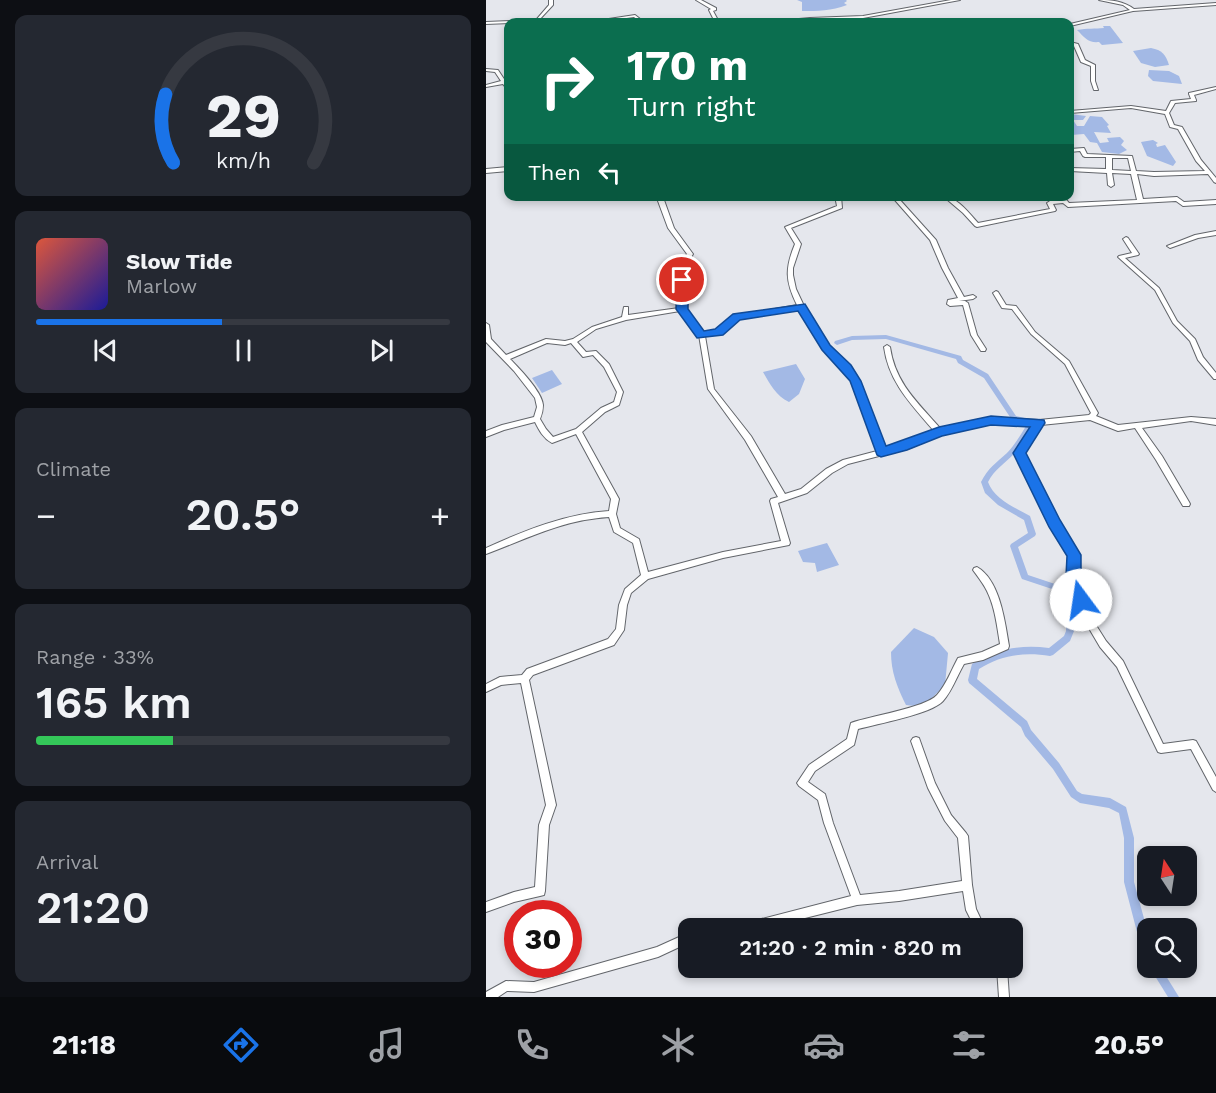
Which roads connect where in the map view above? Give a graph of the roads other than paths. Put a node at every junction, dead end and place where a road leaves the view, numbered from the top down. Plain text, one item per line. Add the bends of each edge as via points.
1 (550, 0) edge
2 (698, 0) edge
3 (958, 0) edge
4 (1101, 0) edge
5 (937, 1) edge
6 (1216, 4) edge
7 (1133, 10) junction
8 (539, 18) edge
9 (620, 18) edge
10 (637, 18) edge
11 (715, 18) edge
12 (853, 18) edge
13 (504, 22) edge
14 (486, 23) edge
15 (1074, 24) edge
16 (1074, 44) edge
17 (486, 70) edge
18 (504, 82) joint
19 (486, 86) edge
20 (1216, 88) edge
21 (1096, 89) dead end
22 (1074, 112) edge
23 (1167, 113) junction
24 (1074, 150) edge
25 (1109, 156) junction
26 (504, 169) edge
27 (1074, 170) edge
28 (486, 171) edge
29 (1109, 171) junction
30 (1133, 172) junction
31 (1207, 173) junction
32 (1216, 181) edge
33 (1111, 185) dead end
34 (1140, 200) junction
35 (661, 201) edge
36 (839, 201) edge
37 (899, 201) edge
38 (951, 201) edge
39 (1056, 201) edge
40 (1064, 201) edge
41 (1216, 202) edge
42 (1216, 233) edge
43 (1126, 239) dead end
44 (1170, 246) dead end
45 (996, 293) dead end
46 (973, 297) dead end
47 (962, 299) junction
48 (801, 306) junction
49 (626, 308) dead end
50 (682, 309) junction
51 (625, 318) junction
52 (486, 325) edge
53 (702, 335) junction
54 (573, 340) junction
55 (887, 347) dead end
56 (983, 350) dead end
57 (505, 358) junction
58 (1216, 377) edge
59 (1091, 417) junction
60 (537, 419) junction
61 (1216, 422) edge
62 (1039, 423) junction
63 (1136, 425) junction
64 (578, 430) junction
65 (939, 432) junction
66 (486, 434) edge
67 (881, 452) junction
68 (783, 498) junction
69 (1186, 504) dead end
70 (612, 514) junction
71 (486, 551) edge
72 (977, 570) dead end
73 (645, 576) junction
74 (524, 679) junction
75 (486, 688) edge
76 (916, 741) dead end
77 (1216, 787) edge
78 (966, 885) junction
79 (857, 900) junction
80 (486, 907) edge
81 (786, 918) edge
82 (975, 918) edge
83 (678, 943) edge
84 (1003, 978) edge
85 (488, 997) edge
86 (1004, 997) edge

1 - 8 street via 551,6
2 - 11 street via 715,9 711,10
3 - 5 street
4 - 7 street via 1124,4
5 - 12 street
6 - 7 street
7 - 15 street
9 - 10 street
13 - 14 street
16 - 21 street via 1083,61 1093,65
17 - 18 street via 496,71
18 - 19 street
20 - 23 street via 1191,94 1194,100 1173,102
22 - 23 street via 1131,107
23 - 31 street via 1172,126 1180,128
24 - 25 street via 1083,149 1085,155
25 - 29 street
25 - 30 street via 1130,157
26 - 28 street
27 - 29 street
29 - 30 street
29 - 33 street
30 - 31 street
30 - 34 street
31 - 32 street
34 - 40 street via 1068,205
34 - 41 street
35 - 50 street via 671,228 690,254 683,266
36 - 48 street via 840,207 788,227 798,244 789,282
37 - 47 street via 933,240
38 - 39 street via 977,225 1053,210 1050,203
42 - 44 street
43 - 58 street via 1136,254 1121,257 1157,289 1175,322
45 - 59 street via 1004,307 1014,307 1033,333 1067,363 1095,413
46 - 47 street
47 - 56 street via 950,304 964,303
48 - 53 street via 737,317 718,332
48 - 67 street via 826,347 855,381
49 - 51 street
50 - 51 street
50 - 53 street
51 - 54 street
52 - 57 street via 488,340
53 - 68 street via 711,389 748,438
54 - 57 street via 546,341
54 - 64 street via 585,355 594,353 607,366 620,392 617,402
55 - 65 street via 891,368 904,391
57 - 60 street via 538,397
59 - 62 street
59 - 63 street via 1118,428
60 - 64 street via 552,440
60 - 66 street
61 - 63 street via 1191,419
62 - 65 street via 991,421
62 - 77 street via 1019,453 1074,555 1074,576 1083,592 1080,606 1120,664 1161,748 1193,744
63 - 69 street
64 - 70 street via 615,499
65 - 67 street
67 - 68 street via 846,462 804,491
68 - 73 street via 774,501 786,543
70 - 71 street via 594,514 546,526
70 - 73 street via 617,530 636,541
72 - 79 street via 995,595 1005,646 961,662 945,691 924,709 854,726 851,742 812,768 802,783 822,797
73 - 74 street via 628,591 620,630 611,642 530,672
74 - 75 street via 500,681
74 - 80 street via 551,805 544,825 540,891
76 - 78 street via 931,785 948,818 963,836
78 - 79 street
78 - 82 street
79 - 81 street
83 - 85 street via 658,952 534,987 507,986
84 - 86 street

